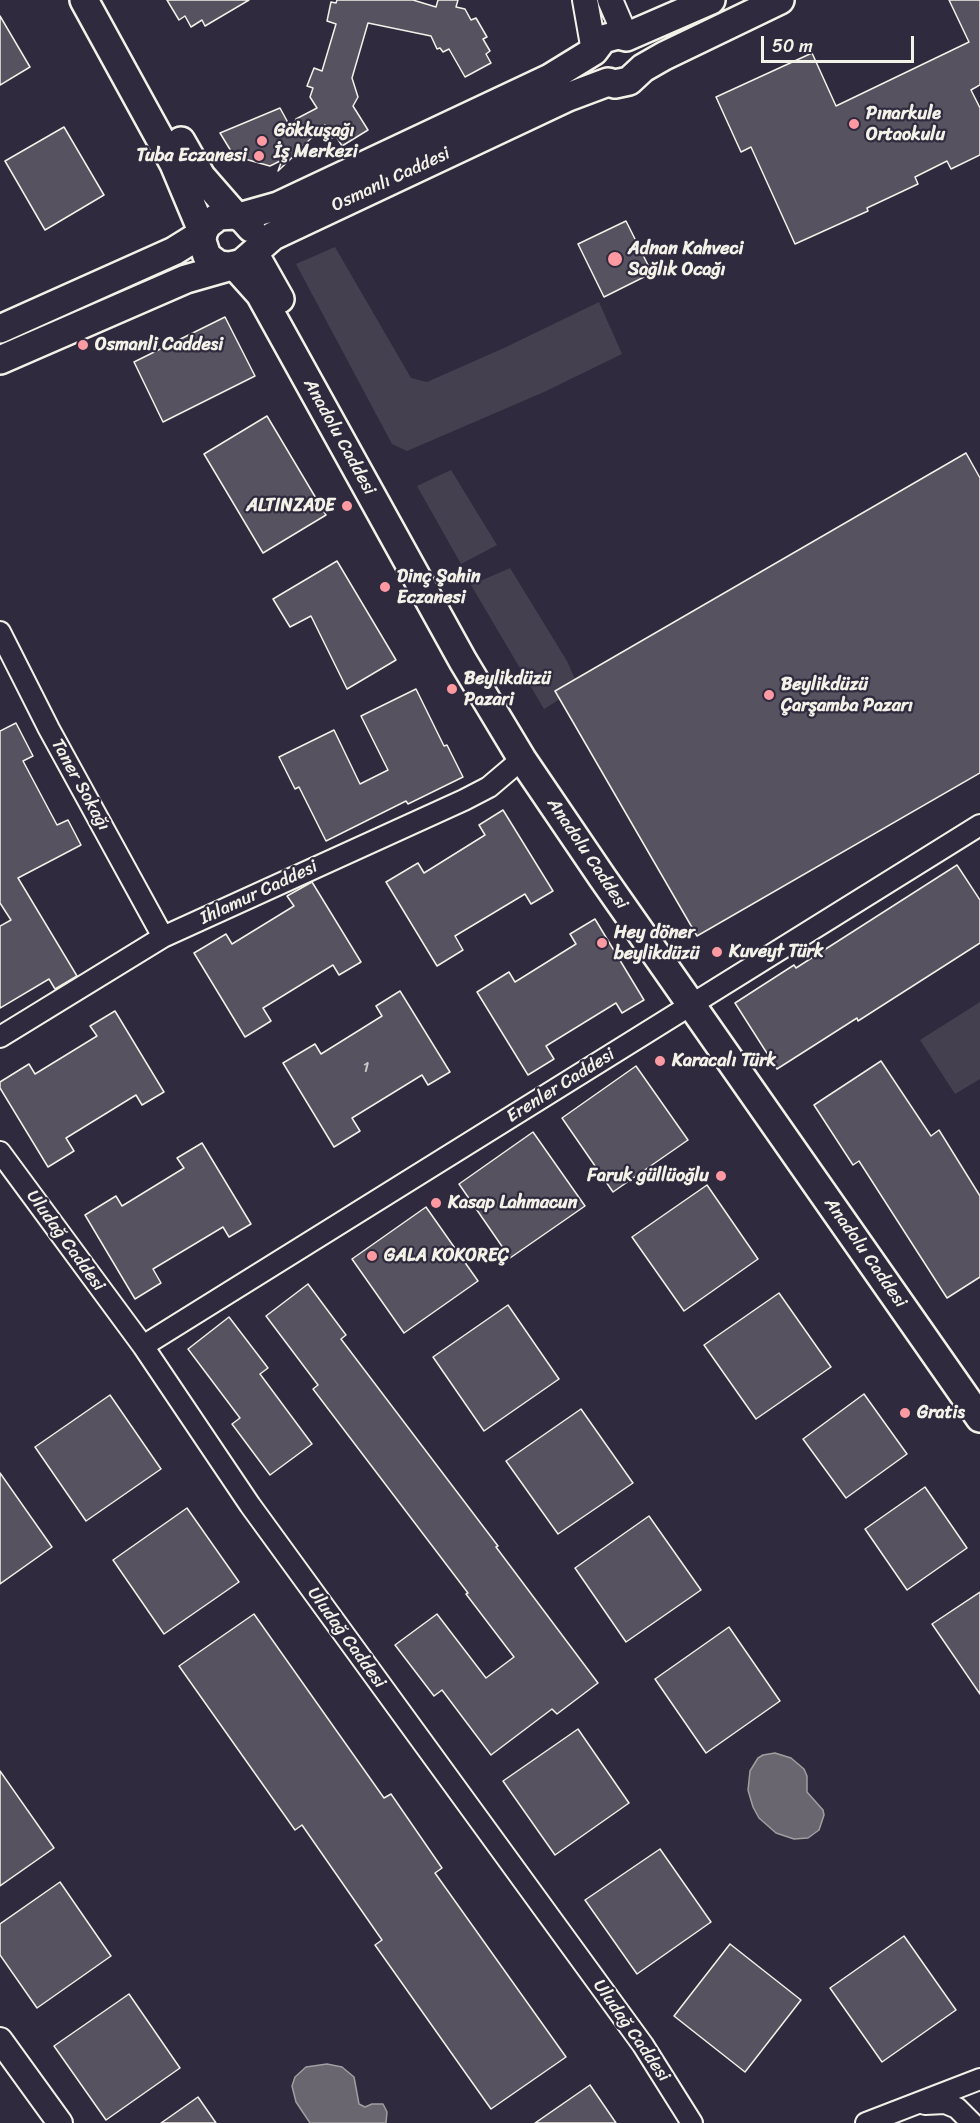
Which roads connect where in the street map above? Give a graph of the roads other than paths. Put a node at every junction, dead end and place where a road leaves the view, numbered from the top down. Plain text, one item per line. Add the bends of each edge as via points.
1 (84, 0) edge
2 (103, 0) edge
3 (585, 0) edge
4 (610, 0) edge
5 (711, 0) edge
6 (780, 0) edge
7 (626, 37) junction
8 (594, 51) junction
9 (639, 71) junction
10 (608, 82) junction
11 (237, 216) junction
12 (203, 232) junction
13 (244, 258) junction
14 (0, 329) edge
15 (0, 360) edge
16 (0, 632) edge
17 (529, 754) junction
18 (980, 825) edge
19 (163, 938) junction
20 (699, 1001) junction
21 (0, 1037) edge
22 (0, 1152) edge
23 (143, 1346) junction
24 (980, 1389) edge
25 (980, 1418) edge
26 (0, 2040) edge
27 (980, 2079) edge
28 (920, 2104) junction
29 (60, 2123) edge
30 (693, 2123) edge
31 (866, 2123) edge
32 (972, 2123) edge

1 - 12 main road via 174,164
2 - 11 main road via 201,176
3 - 8 street
4 - 7 street
5 - 7 main road, Osmanlı Caddesi
6 - 9 main road, Osmanlı Caddesi
7 - 8 main road, Osmanlı Caddesi via 603,39
7 - 9 main road via 641,55
8 - 10 main road via 593,66
8 - 11 main road, Osmanlı Caddesi via 550,78 287,201
9 - 10 main road, Osmanlı Caddesi via 622,83
10 - 13 main road, Osmanlı Caddesi via 568,97 273,236
11 - 12 main road, Osmanlı Caddesi via 219,216
11 - 13 main road via 254,232
12 - 13 main road via 207,256 219,265
12 - 14 main road, Osmanlı Caddesi via 174,251
13 - 15 main road, Osmanlı Caddesi
13 - 17 main road, Anadolu Caddesi via 260,294 373,482 464,661
16 - 19 street, Taner Sokağı
17 - 19 street, Ihlamur Caddesi via 489,787 464,800
17 - 20 main road, Anadolu Caddesi
18 - 20 street, Erenler Caddesi
19 - 21 street, Ihlamur Caddesi
20 - 23 street, Erenler Caddesi
20 - 24 main road, Anadolu Caddesi
20 - 25 main road, Anadolu Caddesi
22 - 23 street, Uludağ Caddesi
23 - 30 street, Uludağ Caddesi via 250,1505 643,2045
26 - 29 street
27 - 28 street
28 - 31 street
28 - 32 street via 945,2103 957,2108

